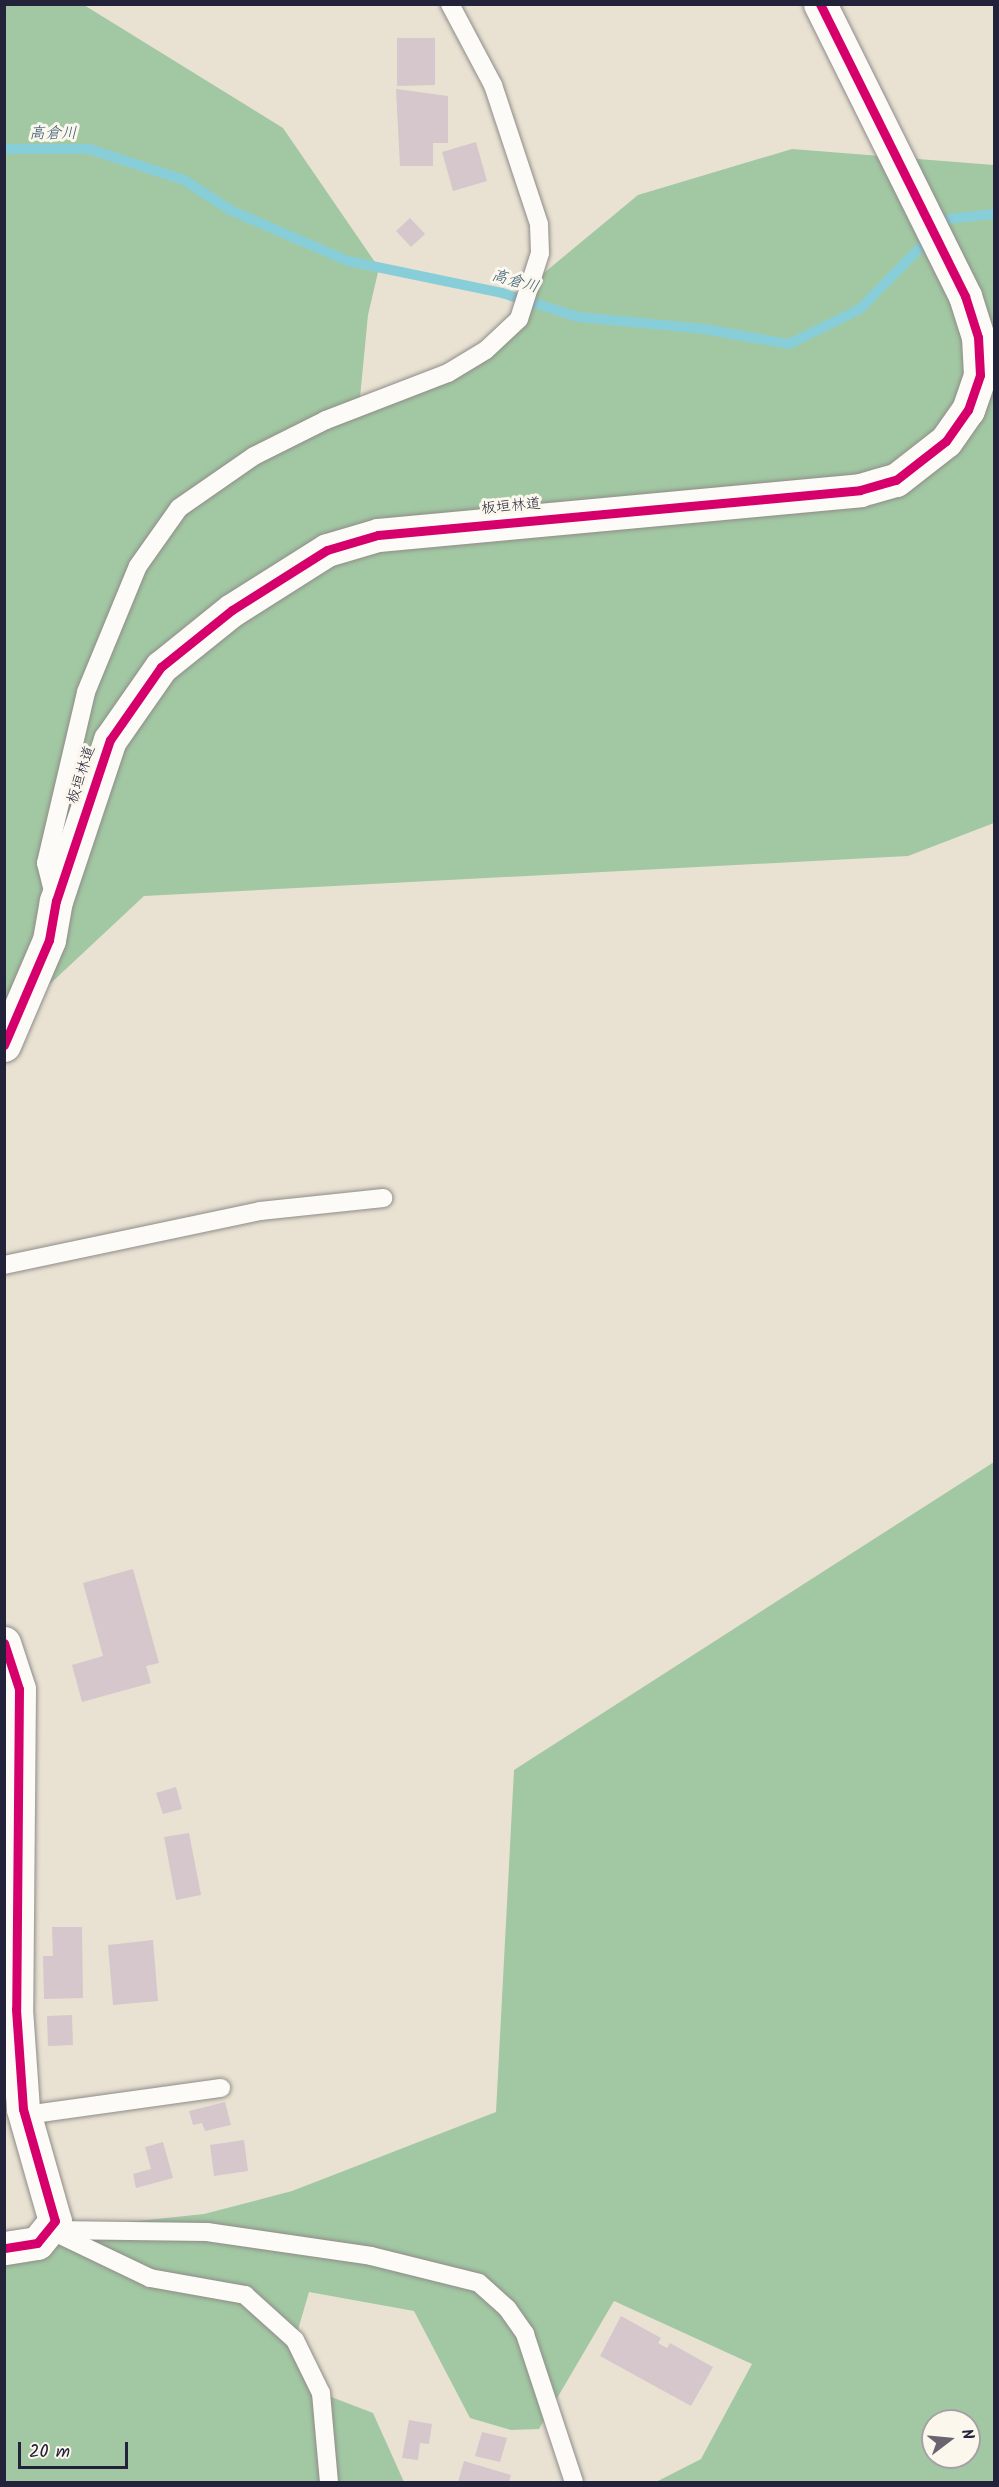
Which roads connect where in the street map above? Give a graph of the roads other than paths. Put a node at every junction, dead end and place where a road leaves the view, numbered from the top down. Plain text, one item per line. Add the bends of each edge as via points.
1 (450, 4) edge
2 (820, 4) edge
3 (56, 901) junction
4 (4, 1045) edge
5 (383, 1198) dead end
6 (4, 1265) edge
7 (4, 1643) edge
8 (221, 2088) dead end
9 (26, 2115) junction
10 (52, 2230) junction
11 (4, 2248) edge
12 (328, 2482) edge
13 (574, 2482) edge

1 - 3 lane via 493,85 539,224 533,282 519,320 486,351 448,373 326,420 254,456 179,508 138,566 86,692 46,863
2 - 3 street, 板垣林道 via 945,258 978,337 980,375 968,410 920,466 896,480 860,489 378,535 327,550 232,610 161,667 110,740
3 - 4 street, 板垣林道 via 50,940
5 - 6 lane via 260,1211
7 - 9 street via 19,1689 16,2009
8 - 9 lane
9 - 10 street via 53,2198
10 - 11 street via 36,2242
10 - 12 lane via 150,2278 245,2295 295,2340 321,2393
10 - 13 lane via 207,2232 371,2256 479,2283 507,2308 525,2334

